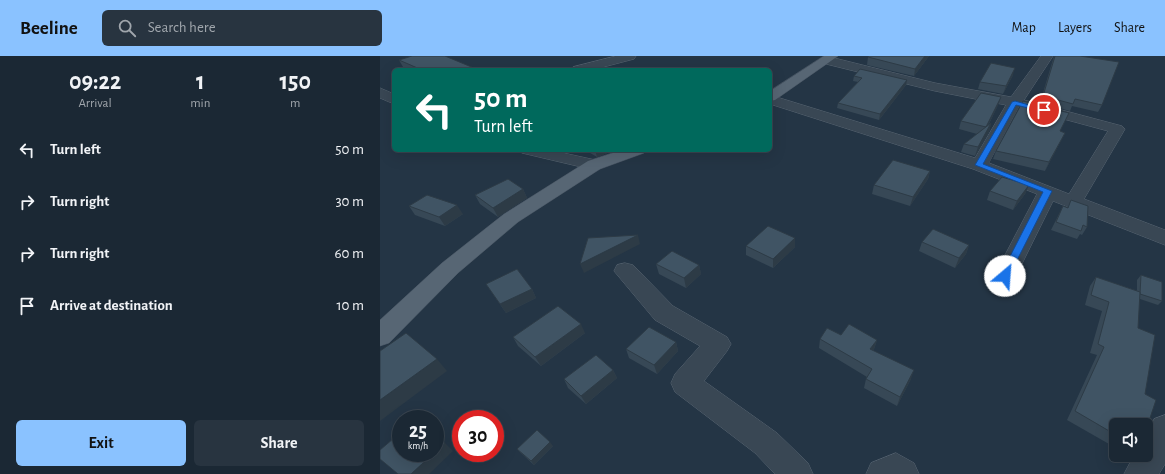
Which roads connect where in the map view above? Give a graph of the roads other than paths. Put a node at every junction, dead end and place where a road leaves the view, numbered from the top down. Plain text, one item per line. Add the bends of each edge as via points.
1 (630, 56) edge
2 (1047, 56) edge
3 (829, 58) edge
4 (585, 68) edge
5 (380, 92) edge
6 (772, 97) edge
7 (392, 99) edge
8 (772, 99) edge
9 (392, 101) edge
10 (1015, 102) junction
11 (380, 105) edge
12 (536, 152) edge
13 (632, 152) edge
14 (979, 165) junction
15 (594, 166) junction
16 (1048, 191) junction
17 (1074, 201) junction
18 (1165, 238) edge
19 (624, 271) dead end
20 (1005, 276) dead end
21 (380, 336) edge
22 (1165, 429) edge
23 (797, 474) edge
24 (882, 474) edge
25 (904, 474) edge
26 (1140, 474) edge

1 - 4 street
2 - 10 street
3 - 6 main road
3 - 10 street via 942,88
5 - 7 street
8 - 14 street
9 - 11 street
10 - 14 street
10 - 17 street via 1117,129
12 - 15 street
13 - 15 main road
14 - 16 street
15 - 21 main road via 511,218 450,268
16 - 17 street
16 - 20 street
17 - 18 street
19 - 23 street via 664,313 718,344 686,383 766,442
22 - 26 street via 1164,439
24 - 25 street via 896,469

